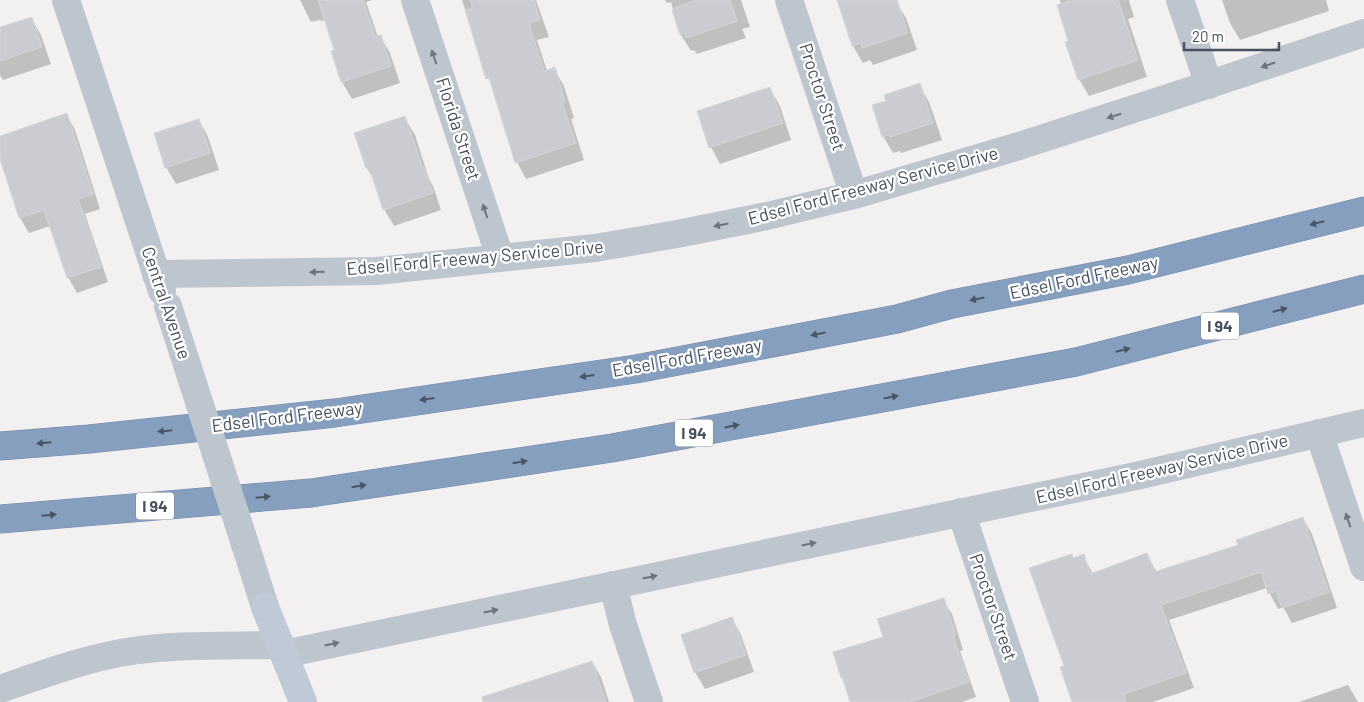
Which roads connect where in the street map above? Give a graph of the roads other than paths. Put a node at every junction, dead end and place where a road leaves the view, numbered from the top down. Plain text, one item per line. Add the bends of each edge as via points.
1 (66, 0) edge
2 (415, 0) edge
3 (789, 0) edge
4 (1180, 0) edge
5 (1364, 33) edge
6 (1209, 85) junction
7 (854, 195) junction
8 (1364, 211) edge
9 (500, 257) junction
10 (156, 274) junction
11 (1364, 289) edge
12 (1364, 423) edge
13 (1319, 434) junction
14 (0, 446) edge
15 (961, 512) junction
16 (0, 519) edge
17 (1364, 567) edge
18 (613, 585) junction
19 (283, 649) junction
20 (0, 689) edge
21 (303, 702) edge
22 (648, 702) edge
23 (1025, 702) edge

1 - 10 street, Central Avenue
9 -> 2 street, Florida Street
3 - 7 street, Proctor Street
4 - 6 street
5 -> 6 street, Edsel Ford Freeway Service Drive
6 -> 7 street, Edsel Ford Freeway Service Drive
7 -> 9 street, Edsel Ford Freeway Service Drive via 677,234 596,248
8 -> 14 highway, Edsel Ford Freeway via 1128,270 952,304 897,319 636,368 335,413
9 -> 10 street, Edsel Ford Freeway Service Drive via 377,270
10 - 19 street, Central Avenue, bridge via 266,607
16 -> 11 highway, I 94 via 311,493 612,448 1076,362
12 - 13 street, Edsel Ford Freeway Service Drive
13 - 15 street, Edsel Ford Freeway Service Drive
17 -> 13 street
18 -> 15 street, Edsel Ford Freeway Service Drive
15 - 23 street, Proctor Street
19 -> 18 street, Edsel Ford Freeway Service Drive
18 - 22 street
19 - 20 street, Edsel Ford Freeway Service Drive via 192,645 132,651 95,659
19 - 21 street

